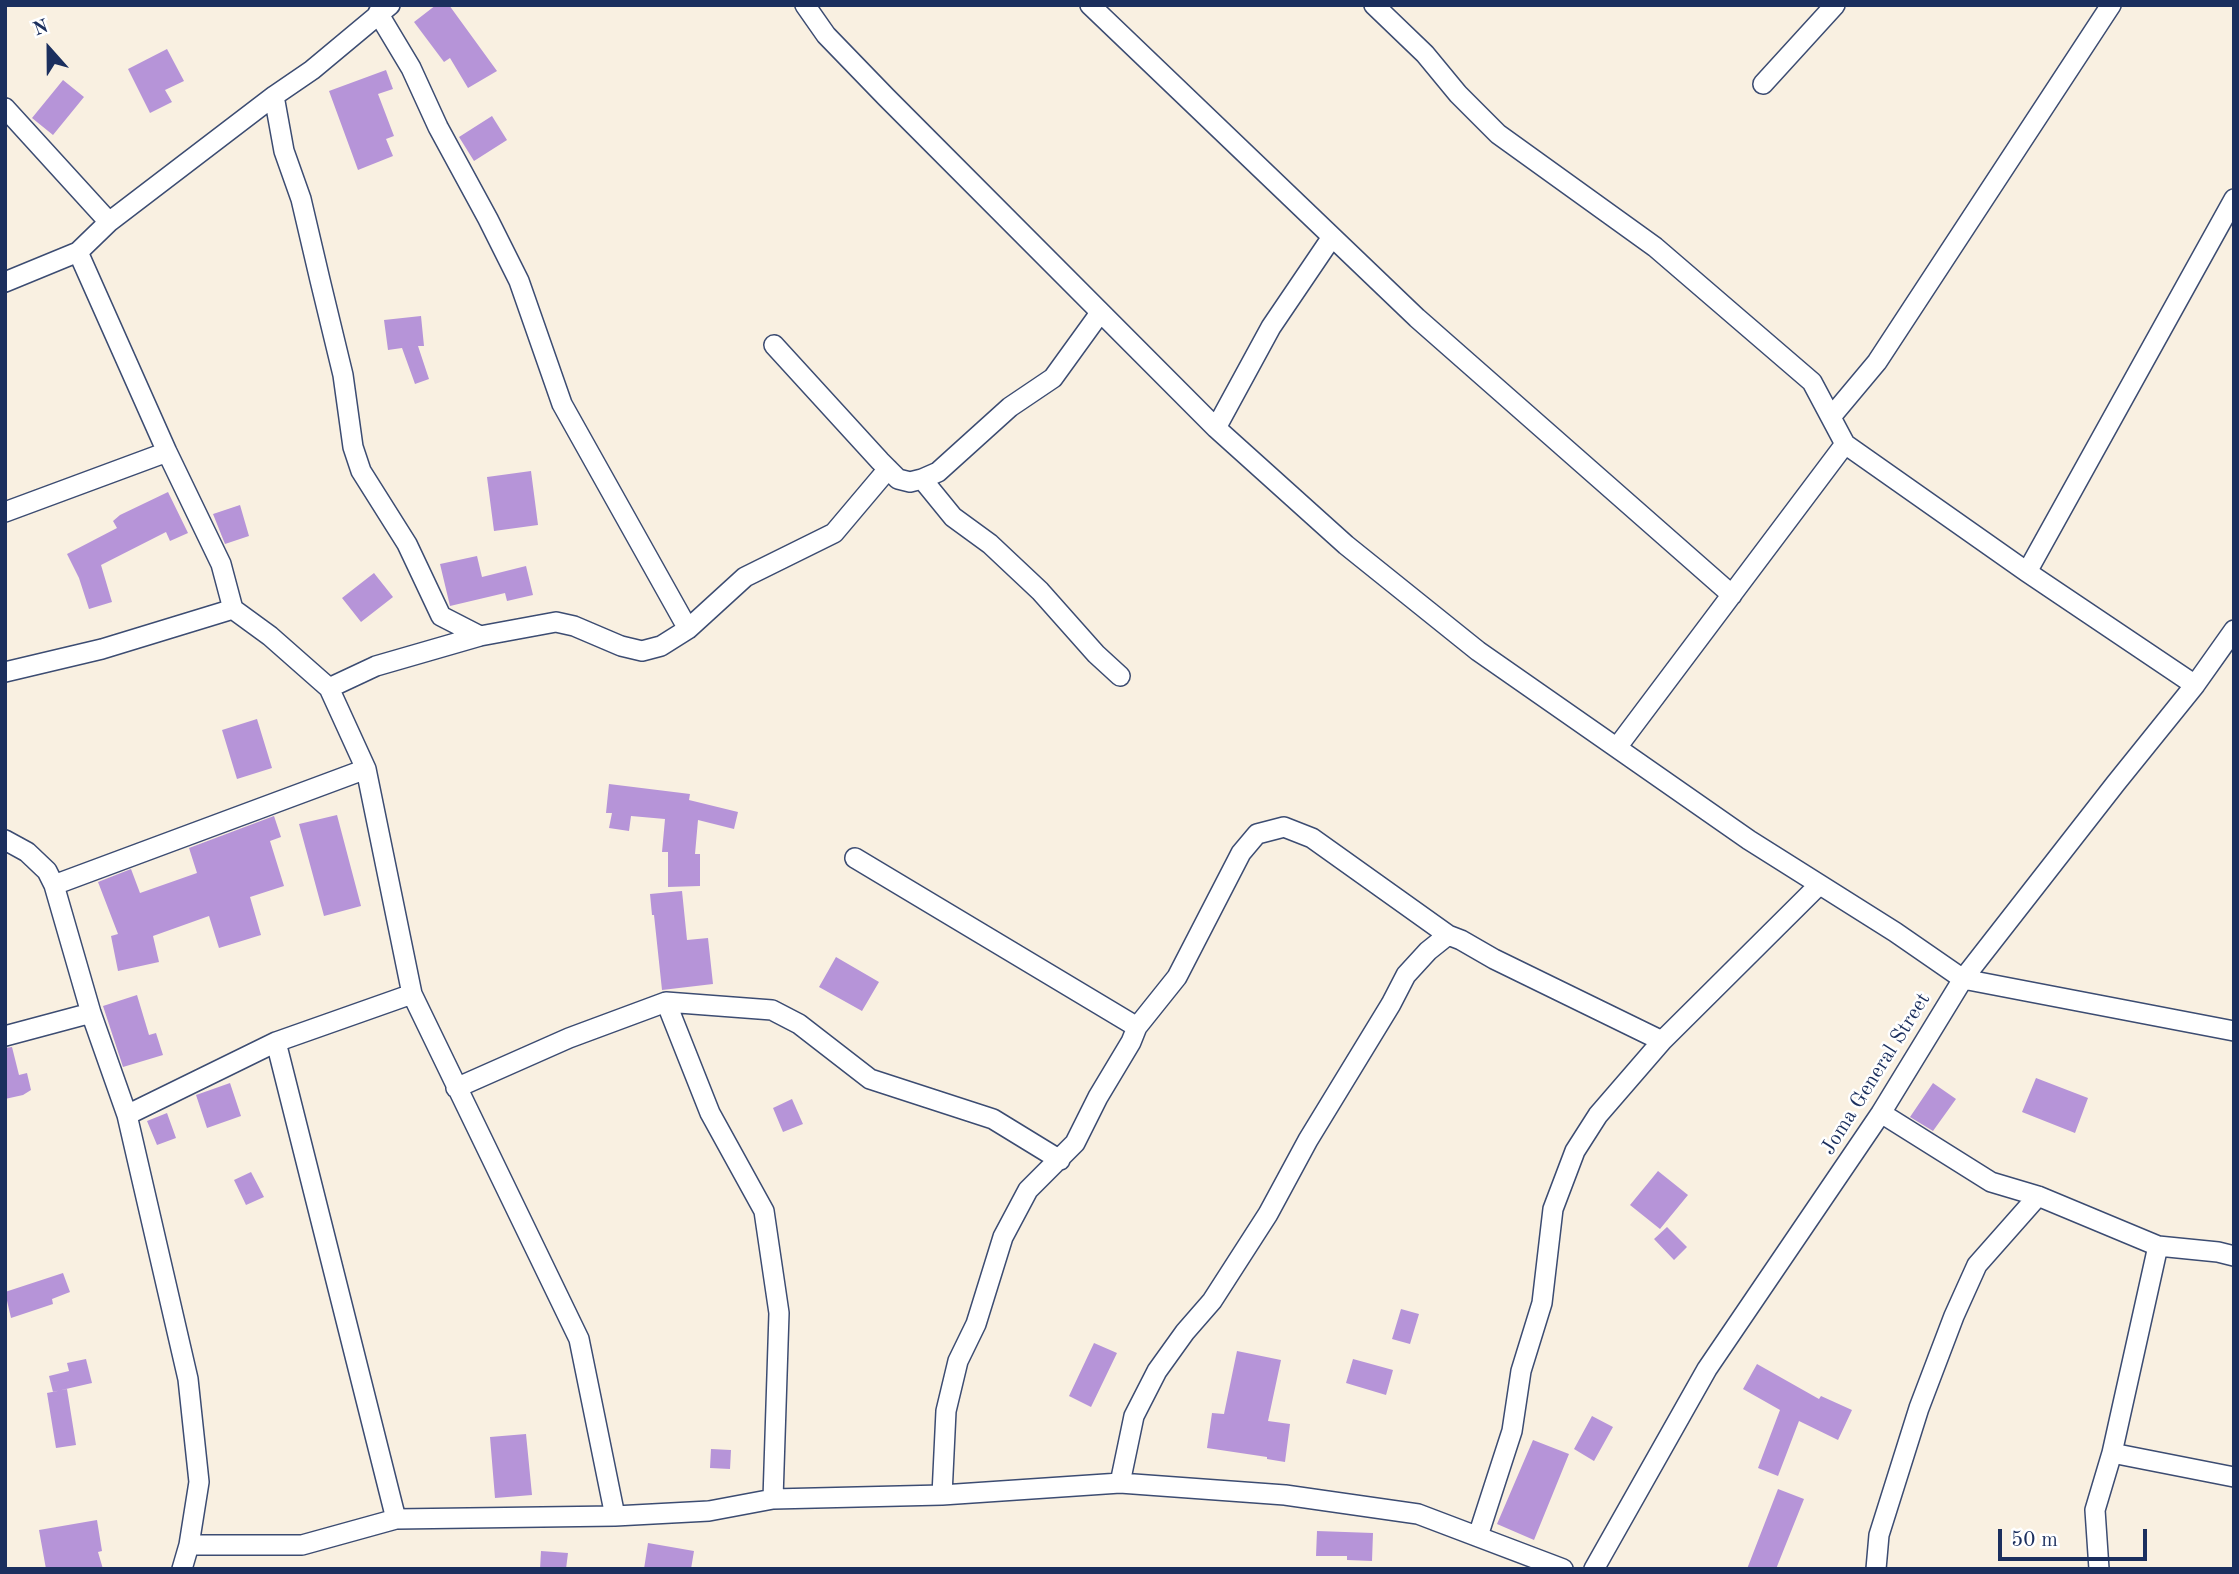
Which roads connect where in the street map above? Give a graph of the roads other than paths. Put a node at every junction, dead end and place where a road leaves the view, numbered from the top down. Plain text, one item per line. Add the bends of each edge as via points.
1 (804, 5) edge
2 (1090, 5) edge
3 (1374, 5) edge
4 (1835, 5) edge
5 (2112, 5) edge
6 (384, 9) edge
7 (1763, 84) dead end
8 (274, 96) junction
9 (5, 108) edge
10 (2234, 199) edge
11 (108, 222) junction
12 (1332, 237) junction
13 (78, 252) junction
14 (5, 282) edge
15 (1100, 313) junction
16 (774, 345) dead end
17 (1831, 417) junction
18 (1216, 428) junction
19 (1846, 444) junction
20 (167, 452) junction
21 (888, 469) junction
22 (922, 479) junction
23 (5, 512) edge
24 (2027, 572) junction
25 (1732, 595) junction
26 (233, 609) junction
27 (688, 629) junction
28 (2234, 630) edge
29 (480, 636) junction
30 (5, 672) edge
31 (1121, 676) dead end
32 (2195, 685) junction
33 (329, 688) junction
34 (1618, 746) junction
35 (366, 769) junction
36 (5, 840) edge
37 (855, 858) dead end
38 (1819, 885) junction
39 (54, 886) junction
40 (1448, 935) junction
41 (1963, 979) junction
42 (412, 994) junction
43 (666, 1002) junction
44 (90, 1013) junction
45 (1136, 1027) junction
46 (2234, 1031) edge
47 (5, 1036) edge
48 (1662, 1041) junction
49 (276, 1042) junction
50 (456, 1088) junction
51 (1881, 1113) junction
52 (127, 1115) junction
53 (1060, 1160) junction
54 (2038, 1196) junction
55 (2158, 1246) junction
56 (2234, 1256) edge
57 (2112, 1453) junction
58 (2234, 1477) edge
59 (1120, 1483) junction
60 (942, 1495) junction
61 (773, 1499) junction
62 (615, 1516) junction
63 (396, 1519) junction
64 (1478, 1536) junction
65 (189, 1545) junction
66 (182, 1569) edge
67 (1563, 1569) edge
68 (1594, 1569) edge
69 (1876, 1569) edge
70 (2099, 1569) edge

1 - 15 street via 826,35
2 - 12 street
3 - 17 street via 1499,134 1655,247 1812,382
4 - 7 street
5 - 17 street via 1877,362
6 - 8 street via 313,70
6 - 27 street via 443,138 519,281 562,404
8 - 11 street
8 - 29 street via 361,471 407,544 441,616
9 - 11 street
10 - 24 street
11 - 13 street
12 - 18 street via 1271,327
12 - 25 street via 1417,318
13 - 14 street
13 - 20 street
15 - 18 street
15 - 22 street via 1053,378
16 - 21 street
17 - 19 street
18 - 34 street via 1346,545 1478,651
19 - 24 street
19 - 25 street
20 - 23 street
20 - 26 street via 221,564
21 - 22 street via 898,479
21 - 27 street via 834,534 745,577
22 - 31 street via 953,517 1040,591
24 - 32 street
25 - 34 street
26 - 30 street via 102,649
26 - 33 street
27 - 29 street via 661,646 642,651 556,622
28 - 32 street, Joma General Street
29 - 33 street via 376,666
32 - 41 street, Joma General Street
33 - 35 street
34 - 38 street
35 - 39 street
35 - 42 street
36 - 39 street via 27,852 47,871
37 - 45 street
38 - 41 street
38 - 48 street
39 - 44 street
40 - 45 street via 1312,838 1284,827 1257,834 1241,853 1177,977
40 - 48 street
40 - 59 street via 1406,975 1268,1214 1212,1301 1157,1371 1134,1416
41 - 46 street
41 - 51 street, Joma General Street
42 - 49 street
42 - 50 street
43 - 50 street
43 - 53 street via 772,1010 799,1024 870,1079 993,1119
43 - 61 street via 710,1113 764,1211 779,1314
44 - 47 street
44 - 52 street
45 - 53 street via 1075,1143
48 - 64 street via 1598,1115 1575,1151 1553,1209 1542,1303 1521,1371 1512,1430
49 - 52 street
49 - 63 street
50 - 62 street via 579,1339
51 - 54 street via 1991,1182
51 - 68 street, Joma General Street via 1707,1369
52 - 65 street via 188,1379 199,1482
53 - 60 street via 1028,1190 1003,1237 976,1324 958,1361 946,1411
54 - 55 street
54 - 69 street via 1977,1265 1954,1316 1879,1535
55 - 56 street
55 - 57 street
57 - 58 street
57 - 70 street via 2095,1510
59 - 60 street
59 - 64 street via 1285,1494 1418,1514
60 - 61 street
61 - 62 street via 709,1511
62 - 63 street
63 - 65 street via 302,1545
64 - 67 street
65 - 66 street

